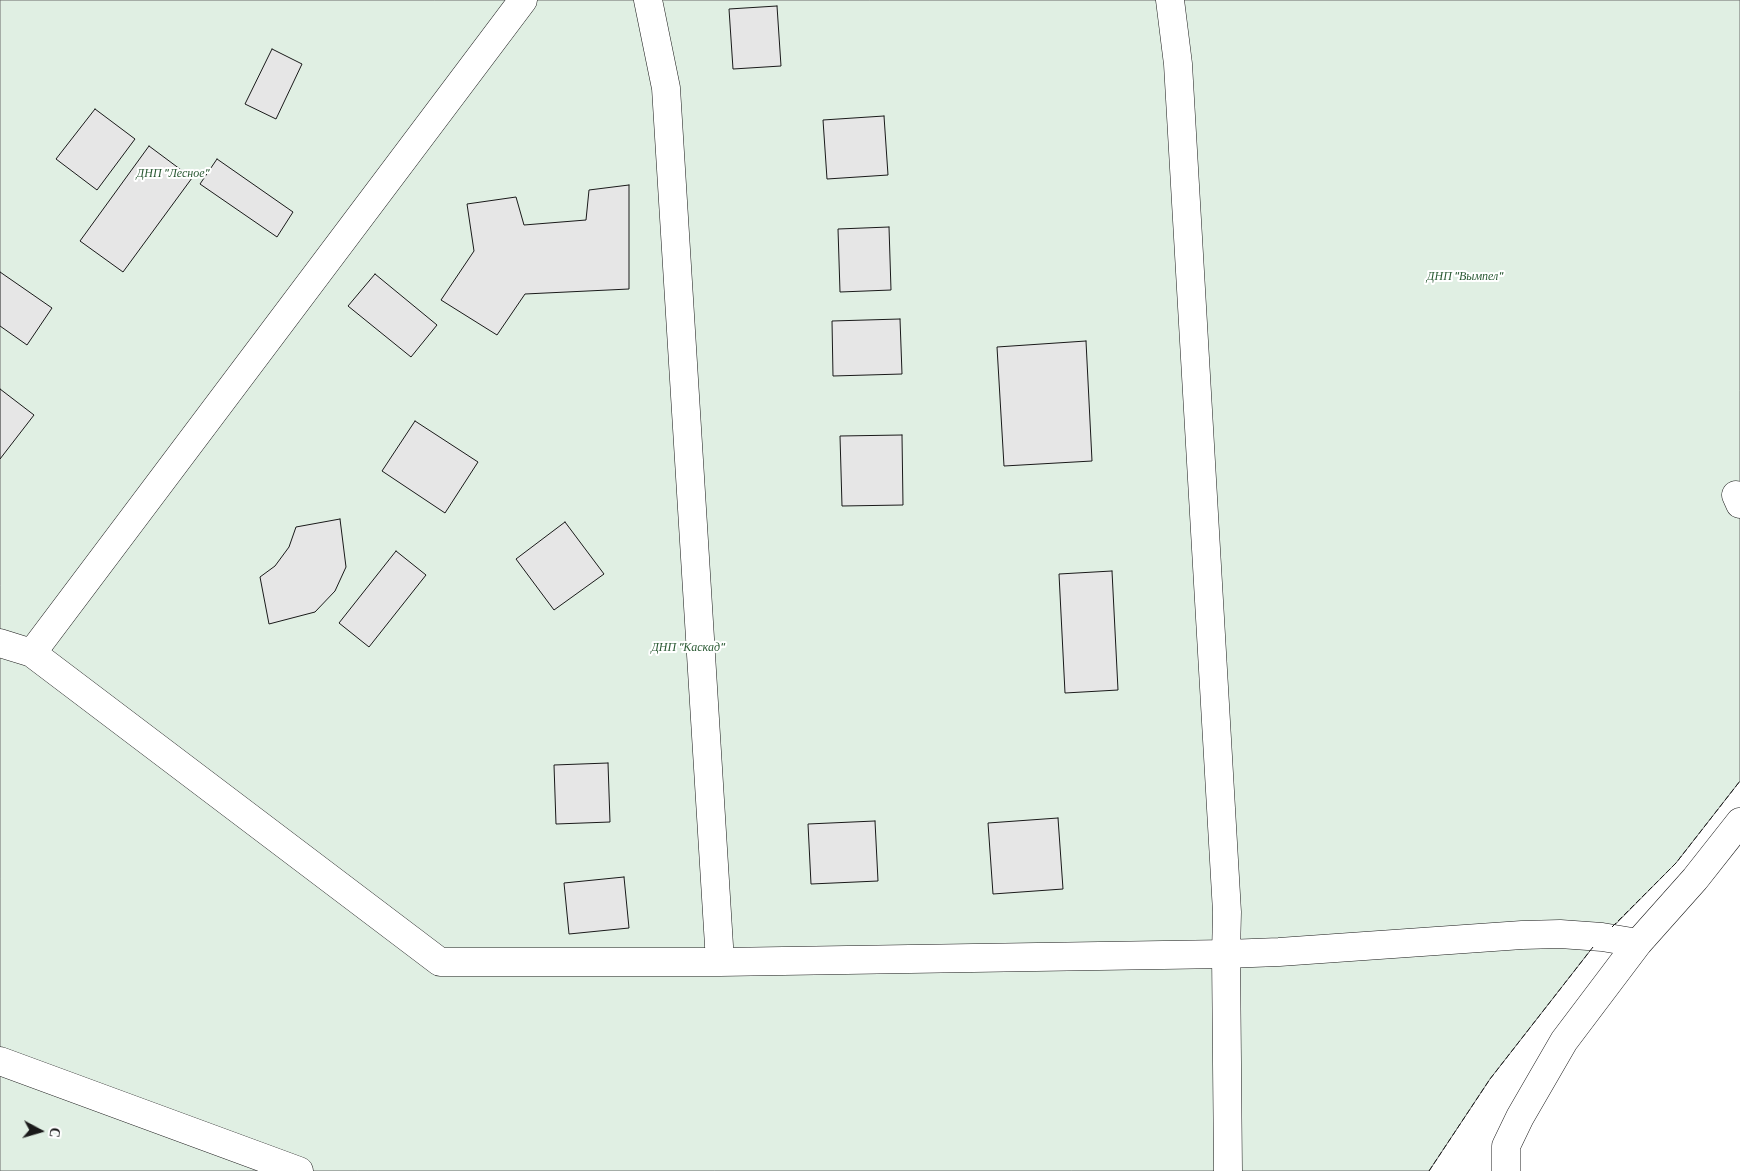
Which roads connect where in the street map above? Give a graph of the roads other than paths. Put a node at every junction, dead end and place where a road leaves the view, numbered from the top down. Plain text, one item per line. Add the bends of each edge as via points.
1 (523, 0) edge
2 (648, 0) edge
3 (1170, 0) edge
4 (0, 643) edge
5 (32, 653) junction
6 (1740, 822) edge
7 (1638, 943) junction
8 (1226, 954) junction
9 (720, 962) junction
10 (0, 1061) edge
11 (299, 1171) edge
12 (1228, 1171) edge
13 (1506, 1171) edge

1 - 5 street
2 - 9 street via 666,88
3 - 8 street via 1178,64 1226,902
4 - 5 street
5 - 9 street via 440,962
6 - 7 street via 1695,880
7 - 8 street via 1560,934 1522,935
7 - 13 street via 1559,1049 1506,1146
8 - 9 street
8 - 12 street
10 - 11 street

